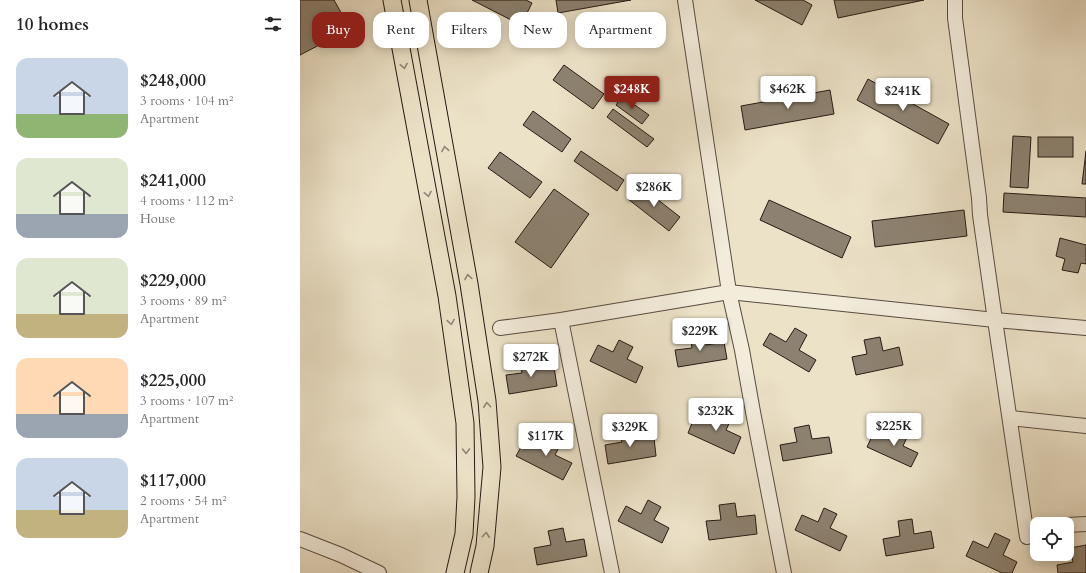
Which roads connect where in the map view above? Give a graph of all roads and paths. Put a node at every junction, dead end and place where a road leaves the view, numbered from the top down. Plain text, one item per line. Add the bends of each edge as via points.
1 (392, 0) edge
2 (418, 0) edge
3 (685, 0) edge
4 (955, 0) edge
5 (729, 292) junction
6 (561, 320) junction
7 (995, 320) junction
8 (500, 328) dead end
9 (1086, 328) edge
10 (1010, 418) junction
11 (1086, 426) edge
12 (1086, 524) edge
13 (1074, 525) edge
14 (1030, 530) edge
15 (300, 539) edge
16 (379, 573) edge
17 (455, 573) edge
18 (479, 573) edge
19 (612, 573) edge
20 (784, 573) edge

1 -> 17 main road via 447,296 465,423 464,534
18 -> 2 main road via 485,546 492,467 487,400
3 - 5 street
4 - 7 street via 955,18
5 - 6 street
5 - 7 street
5 - 20 street
6 - 8 street
6 - 19 street
7 - 9 street
7 - 10 street
10 - 11 street
10 - 14 street
12 - 13 street
15 - 16 street

